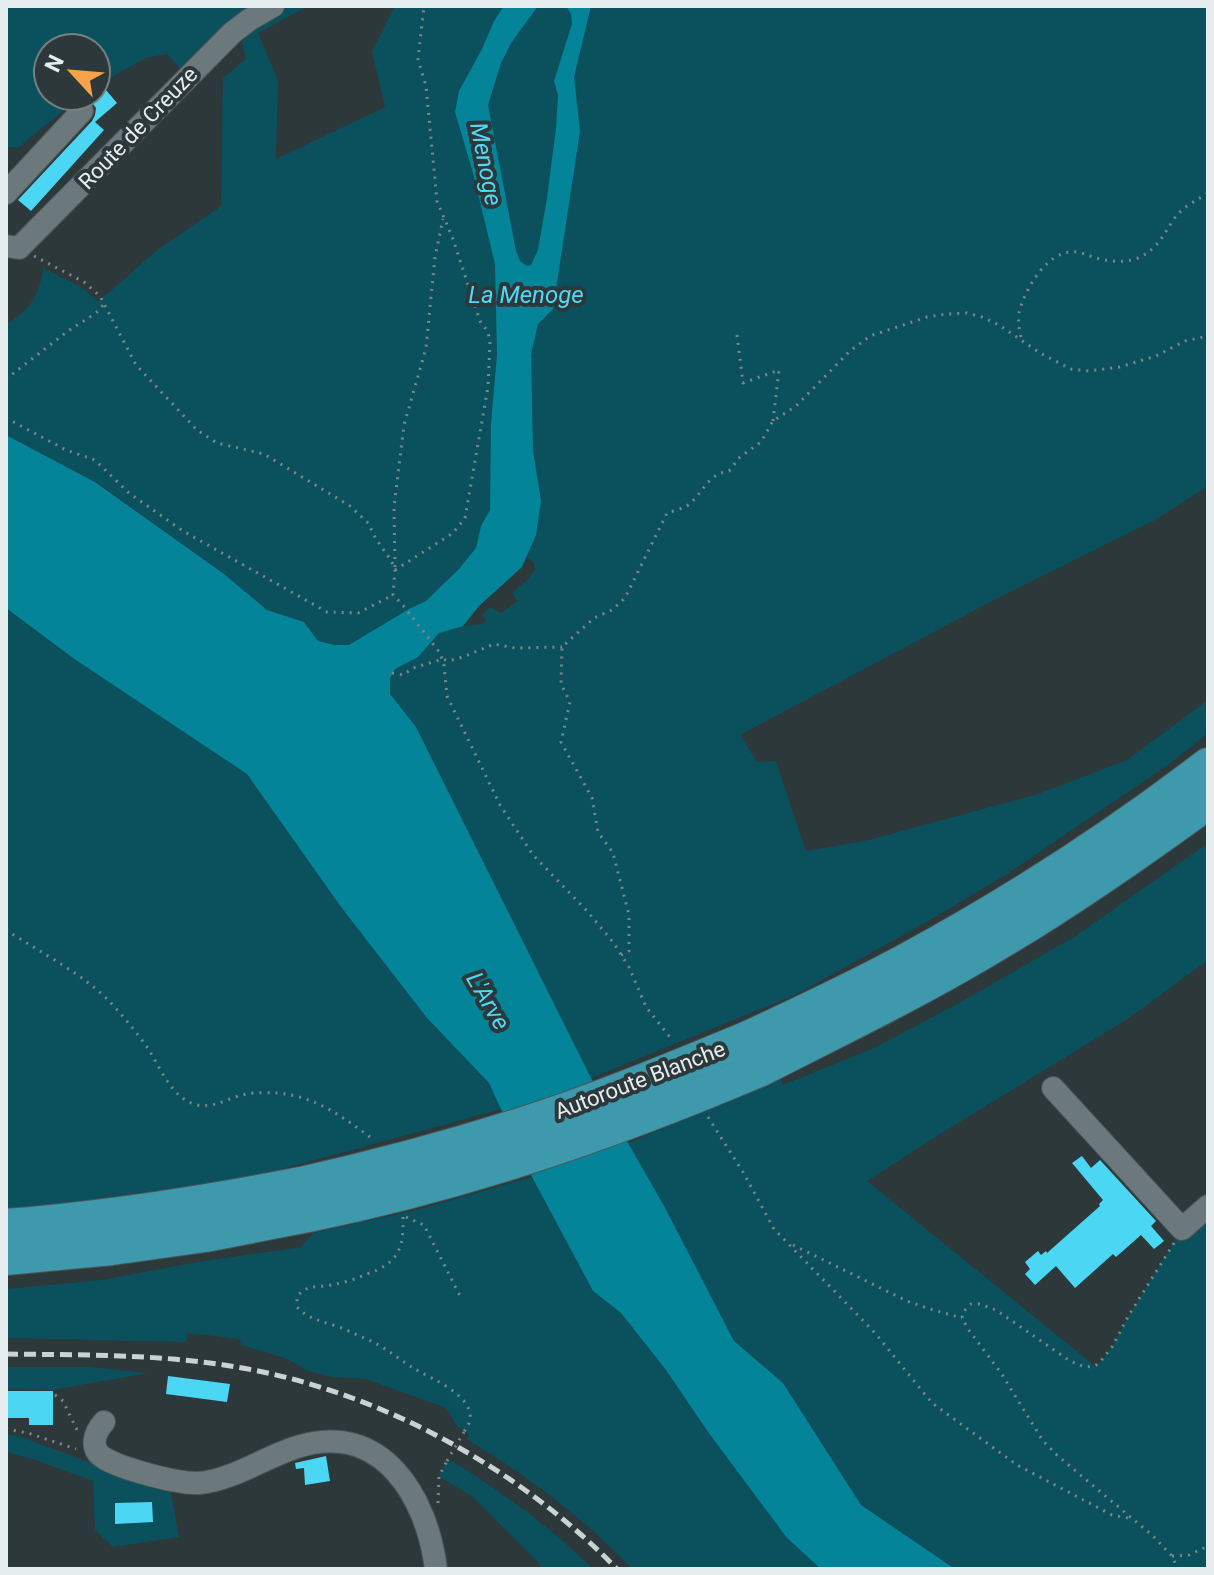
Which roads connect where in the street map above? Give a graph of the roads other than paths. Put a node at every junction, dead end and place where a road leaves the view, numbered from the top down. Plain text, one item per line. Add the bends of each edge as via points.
1 (273, 6) edge
2 (81, 112) edge
3 (6, 193) edge
4 (13, 247) edge
5 (1208, 765) edge
6 (1208, 802) edge
7 (754, 1053) junction
8 (1053, 1088) dead end
9 (304, 1200) junction
10 (1208, 1206) edge
11 (6, 1226) edge
12 (6, 1258) edge
13 (104, 1422) dead end
14 (436, 1569) edge

1 - 4 street, Route de Creuze via 232,33
2 - 3 street
5 - 7 highway, Autoroute Blanche via 1088,851 967,927 841,994
6 - 7 highway, Autoroute Blanche via 1107,875 980,954 853,1023
7 - 9 highway, Autoroute Blanche, bridge via 624,1125 528,1158 381,1200
8 - 10 street via 1182,1229
9 - 11 highway, Autoroute Blanche via 198,1204
9 - 12 highway, Autoroute Blanche via 205,1235
13 - 14 street via 94,1445 102,1458 187,1482 225,1477 315,1442 353,1444 374,1453 391,1465 418,1505

